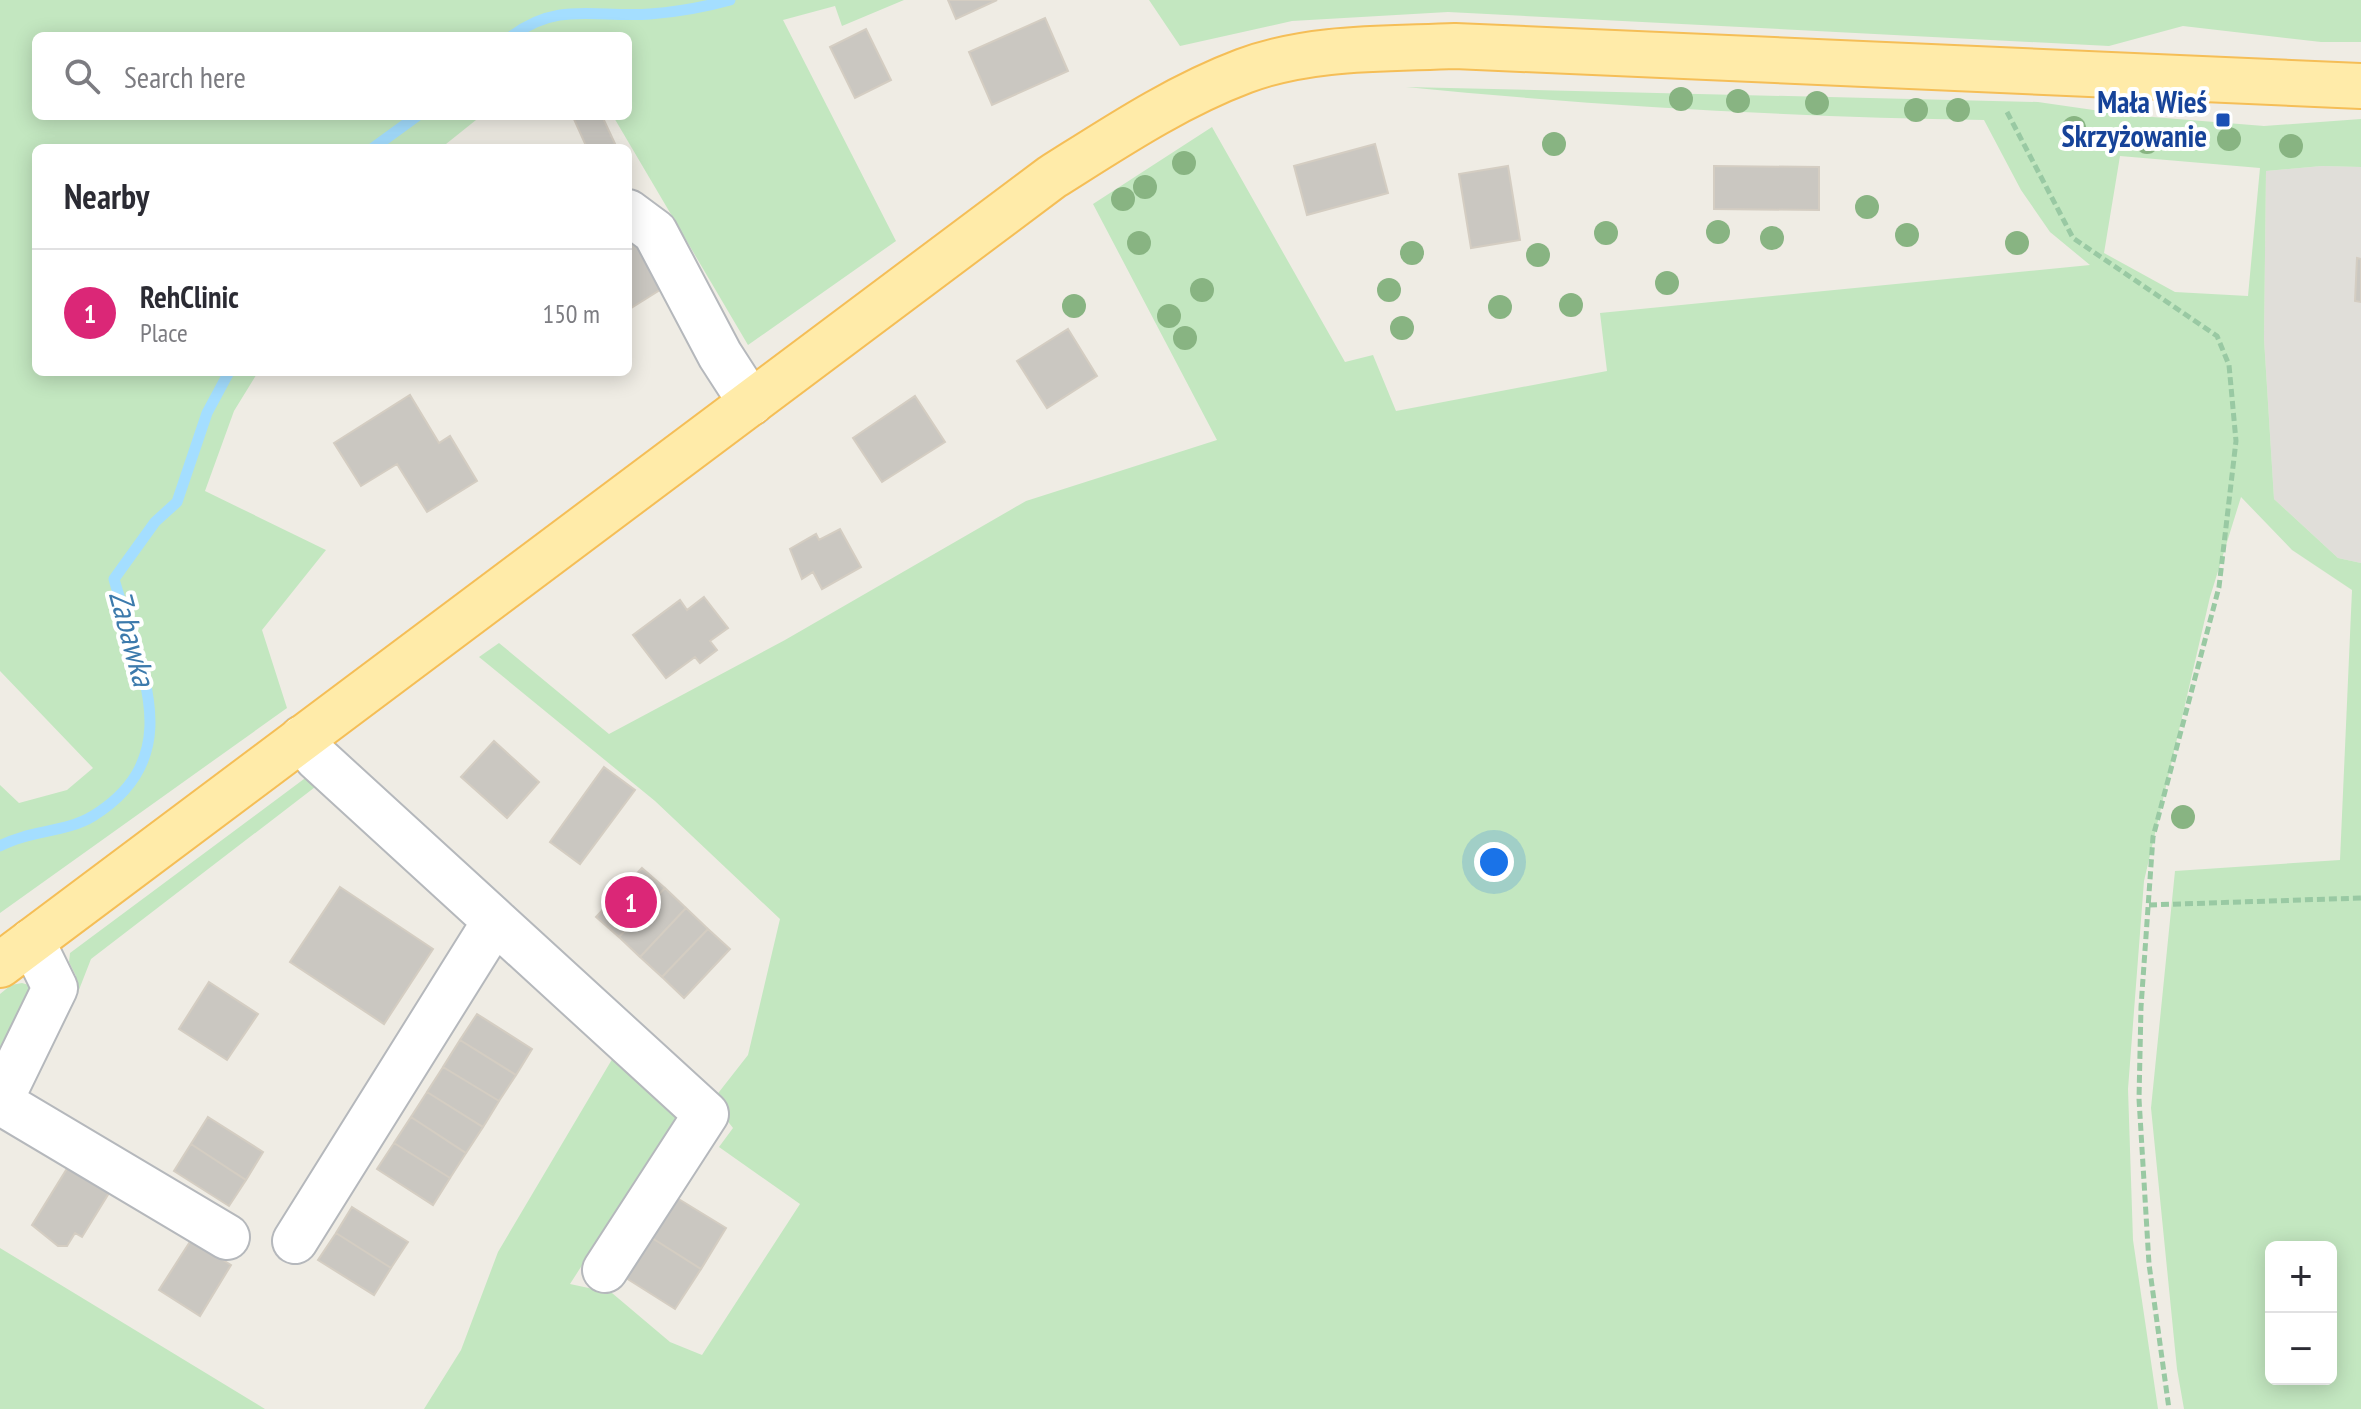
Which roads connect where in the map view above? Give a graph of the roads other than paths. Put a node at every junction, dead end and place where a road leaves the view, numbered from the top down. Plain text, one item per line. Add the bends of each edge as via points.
1 (2361, 86) edge
2 (632, 215) edge
3 (751, 403) junction
4 (302, 738) junction
5 (495, 921) junction
6 (16, 953) edge
7 (0, 1101) edge
8 (227, 1237) dead end
9 (295, 1241) dead end
10 (605, 1270) dead end

1 - 3 main road via 1455,46 1296,57 1246,70 1164,107 1052,177
2 - 3 street via 655,232
3 - 4 main road
4 - 5 street via 317,758
4 - 6 main road
5 - 9 street
5 - 10 street via 706,1114
6 - 7 street via 55,988
7 - 8 street

